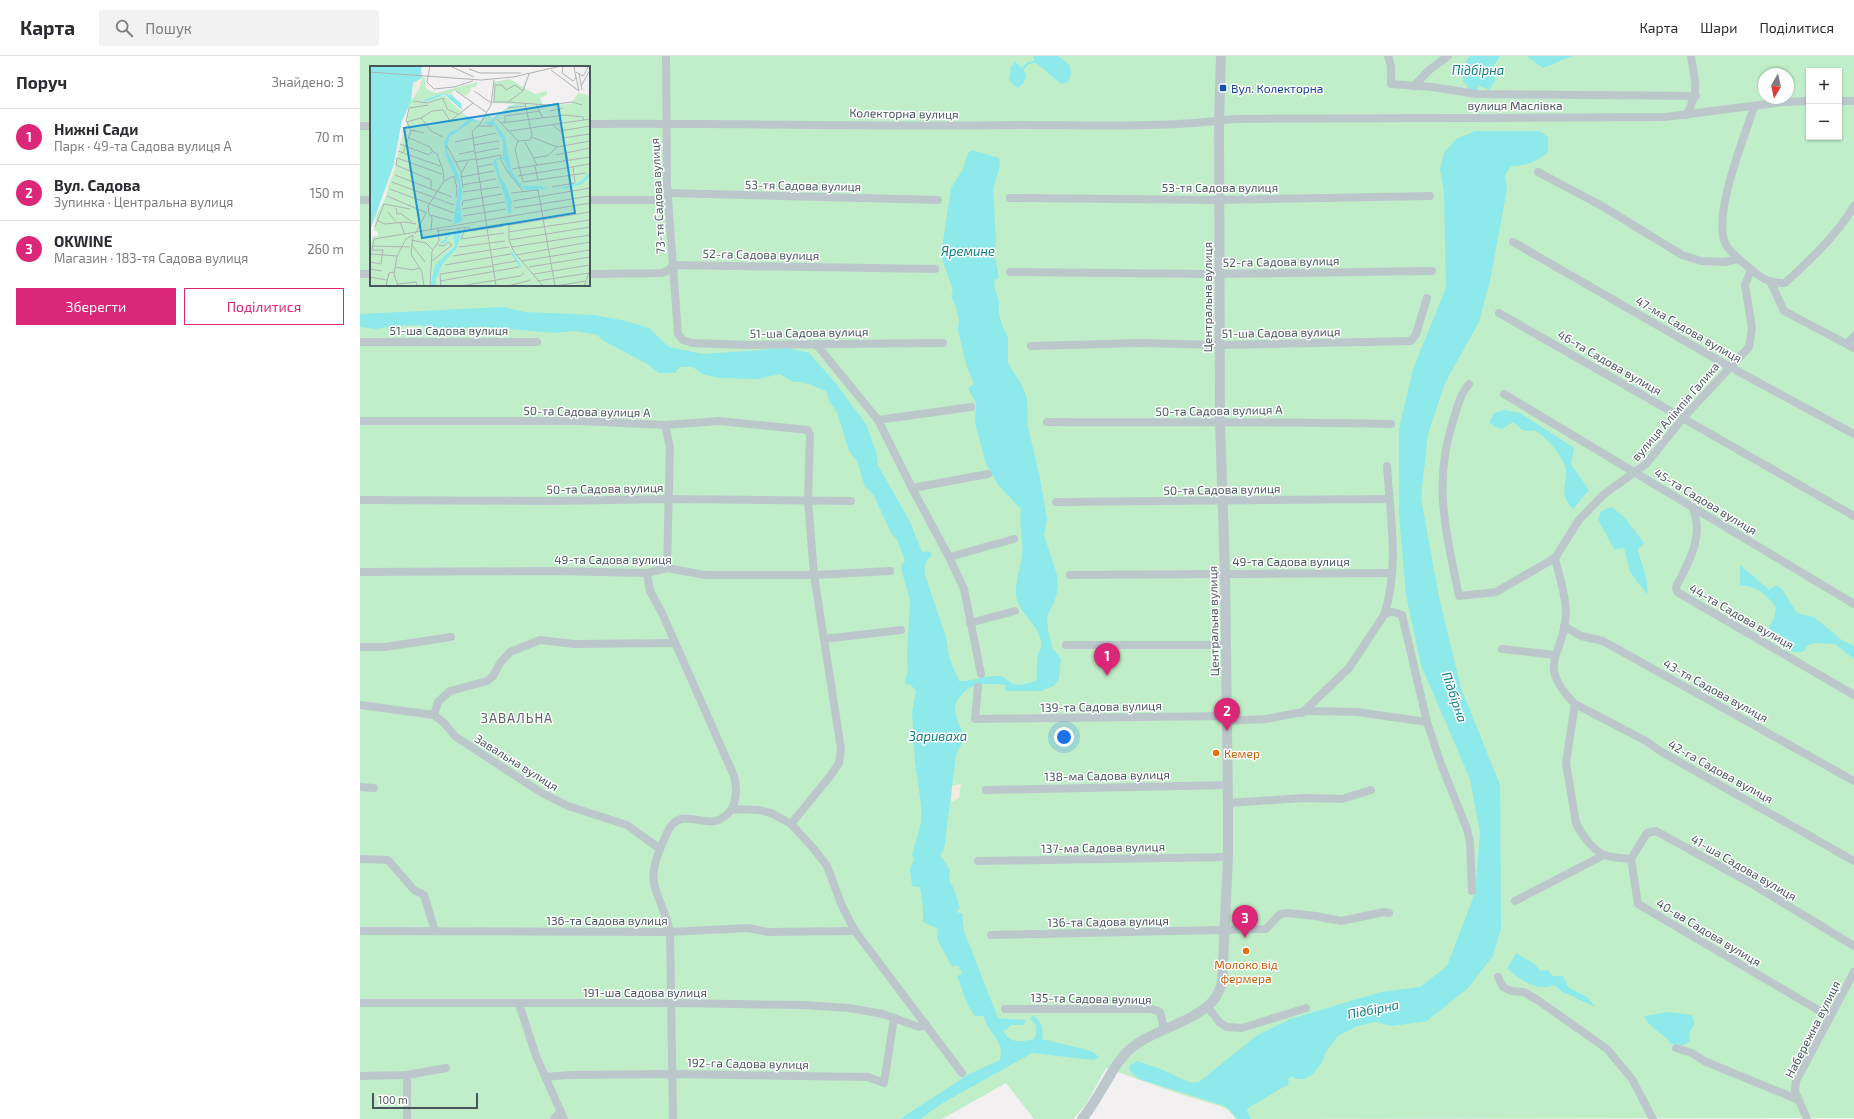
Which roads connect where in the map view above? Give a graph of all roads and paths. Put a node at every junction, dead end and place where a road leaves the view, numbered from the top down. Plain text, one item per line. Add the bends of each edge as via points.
1 (666, 56) edge
2 (1222, 56) edge
3 (1388, 56) edge
4 (1448, 56) edge
5 (1692, 56) edge
6 (1414, 86) junction
7 (1696, 96) junction
8 (1806, 101) edge
9 (1842, 101) edge
10 (1854, 101) edge
11 (1754, 106) junction
12 (1686, 115) junction
13 (1219, 121) junction
14 (590, 124) edge
15 (666, 124) junction
16 (1538, 172) dead end
17 (1430, 196) dead end
18 (668, 197) junction
19 (1010, 198) dead end
20 (590, 200) edge
21 (938, 200) dead end
22 (1220, 200) junction
23 (1854, 206) edge
24 (1513, 242) dead end
25 (1738, 259) junction
26 (673, 264) junction
27 (935, 269) dead end
28 (1751, 270) junction
29 (1432, 271) dead end
30 (1010, 272) dead end
31 (1220, 273) junction
32 (590, 274) edge
33 (1770, 283) junction
34 (1427, 298) dead end
35 (1499, 313) dead end
36 (678, 334) joint
37 (1854, 336) edge
38 (360, 342) edge
39 (537, 342) dead end
40 (943, 343) dead end
41 (816, 344) junction
42 (1220, 345) junction
43 (1031, 346) dead end
44 (1851, 346) edge
45 (1730, 367) junction
46 (1468, 384) dead end
47 (1504, 394) dead end
48 (971, 406) dead end
49 (1683, 418) junction
50 (878, 420) junction
51 (360, 422) edge
52 (1047, 422) dead end
53 (665, 424) junction
54 (1220, 424) junction
55 (1391, 424) dead end
56 (1854, 434) edge
57 (1387, 466) dead end
58 (1636, 472) junction
59 (988, 474) dead end
60 (912, 488) junction
61 (668, 499) junction
62 (1389, 499) junction
63 (360, 500) edge
64 (808, 501) junction
65 (851, 501) dead end
66 (1056, 502) dead end
67 (1223, 502) junction
68 (1691, 505) junction
69 (1854, 516) edge
70 (1014, 538) dead end
71 (949, 557) junction
72 (1555, 558) junction
73 (666, 568) junction
74 (890, 571) dead end
75 (360, 572) edge
76 (1392, 572) junction
77 (647, 573) junction
78 (1225, 574) junction
79 (814, 575) junction
80 (1070, 575) dead end
81 (1854, 604) edge
82 (1015, 611) dead end
83 (1385, 612) junction
84 (970, 623) junction
85 (1564, 626) junction
86 (901, 630) dead end
87 (451, 637) dead end
88 (824, 639) junction
89 (676, 644) junction
90 (1066, 645) dead end
91 (1226, 645) junction
92 (360, 647) edge
93 (1502, 649) dead end
94 (1555, 655) junction
95 (981, 674) dead end
96 (978, 687) dead end
97 (1854, 695) edge
98 (1575, 704) junction
99 (360, 705) edge
100 (1302, 712) junction
101 (434, 715) junction
102 (1227, 718) junction
103 (1427, 722) junction
104 (1854, 781) edge
105 (1228, 785) junction
106 (360, 787) edge
107 (374, 788) dead end
108 (986, 790) dead end
109 (1371, 790) dead end
110 (1228, 803) junction
111 (732, 808) junction
112 (791, 824) junction
113 (660, 849) junction
114 (1604, 855) junction
115 (1228, 857) junction
116 (360, 859) edge
117 (1630, 859) junction
118 (1854, 860) edge
119 (978, 861) dead end
120 (1472, 891) dead end
121 (1516, 901) dead end
122 (1389, 913) dead end
123 (360, 931) edge
124 (436, 931) junction
125 (854, 931) junction
126 (1225, 931) junction
127 (670, 932) junction
128 (991, 935) dead end
129 (1854, 946) edge
130 (1854, 972) edge
131 (1498, 977) dead end
132 (671, 1003) junction
133 (360, 1004) edge
134 (519, 1004) junction
135 (1207, 1006) junction
136 (1306, 1008) dead end
137 (1005, 1009) dead end
138 (1830, 1017) junction
139 (894, 1018) junction
140 (926, 1024) junction
141 (1164, 1029) junction
142 (1676, 1048) dead end
143 (446, 1068) dead end
144 (962, 1073) dead end
145 (672, 1074) junction
146 (407, 1075) junction
147 (360, 1076) edge
148 (545, 1077) junction
149 (1799, 1100) junction
150 (562, 1115) edge
151 (407, 1119) edge
152 (554, 1119) edge
153 (673, 1119) edge
154 (1082, 1119) edge
155 (1653, 1119) edge
156 (1807, 1119) edge

1 - 15 street, 73-тя Садова вулиця
2 - 13 street, Центральна вулиця
3 - 6 street via 1391,84
4 - 6 street
5 - 7 street
6 - 7 street via 1477,94
7 - 12 street
8 - 11 street, вулиця Маслівка
9 - 10 street
11 - 12 street, вулиця Маслівка
11 - 25 street via 1731,176 1723,214 1722,228 1726,244
12 - 13 street, вулиця Маслівка via 1637,118 1434,117
13 - 15 street, Колекторна вулиця via 1188,124 970,126
13 - 22 street, Центральна вулиця
14 - 15 street, Колекторна вулиця
15 - 18 street, 73-тя Садова вулиця
16 - 25 street via 1602,206 1682,255 1701,261 1724,262
17 - 22 street, 53-тя Садова вулиця
18 - 20 street, 53-тя Садова вулиця
18 - 21 street, 53-тя Садова вулиця
18 - 26 street, 73-тя Садова вулиця
19 - 22 street, 53-тя Садова вулиця
22 - 31 street, Центральна вулиця
23 - 33 street via 1812,257 1785,283
24 - 45 street, 47-ма Садова вулиця
25 - 28 street
26 - 27 street, 52-га Садова вулиця
26 - 32 street via 669,270 662,273
26 - 36 street, 73-тя Садова вулиця
28 - 33 street
28 - 45 street, вулиця Алімпія Галика via 1745,285 1752,328 1749,347
29 - 31 street, 52-га Садова вулиця
30 - 31 street, 52-га Садова вулиця
31 - 42 street, Центральна вулиця
33 - 44 street via 1784,311
34 - 42 street, 51-ша Садова вулиця via 1416,334 1411,341
35 - 49 street, 46-та Садова вулиця
36 - 41 street, 51-ша Садова вулиця via 683,340 692,343
37 - 44 street
38 - 39 street, 51-ша Садова вулиця
40 - 41 street, 51-ша Садова вулиця
41 - 50 street
42 - 43 street, 51-ша Садова вулиця
42 - 54 street, Центральна вулиця
45 - 49 street, вулиця Алімпія Галика
45 - 56 street, 47-ма Садова вулиця
46 - 72 street via 1462,392 1445,447 1442,476 1443,515 1459,596 1496,592
47 - 58 street, 45-та Садова вулиця
48 - 50 street
49 - 58 street, вулиця Алімпія Галика via 1646,464
49 - 69 street, 46-та Садова вулиця
50 - 60 street
51 - 53 street, 50-та Садова вулиця А via 579,421
52 - 54 street, 50-та Садова вулиця А
53 - 61 street via 670,447
53 - 64 street, 50-та Садова вулиця А via 719,421 808,430
54 - 55 street, 50-та Садова вулиця А via 1271,421
54 - 67 street, Центральна вулиця
57 - 62 street
58 - 68 street, 45-та Садова вулиця
58 - 72 street, вулиця Алімпія Галика via 1603,495 1579,520
59 - 60 street
60 - 71 street
61 - 63 street, 50-та Садова вулиця
61 - 64 street, 50-та Садова вулиця
61 - 73 street
62 - 67 street, 50-та Садова вулиця
62 - 76 street
64 - 65 street, 50-та Садова вулиця
64 - 79 street
66 - 67 street, 50-та Садова вулиця
67 - 78 street, Центральна вулиця
68 - 81 street, 45-та Садова вулиця
68 - 97 street, 44-та Садова вулиця via 1697,524 1697,535 1694,551 1676,587 1677,592
70 - 71 street
71 - 84 street via 964,589
72 - 85 street via 1564,595
73 - 77 street, 49-та Садова вулиця
73 - 79 street, 49-та Садова вулиця via 705,575
74 - 79 street, 49-та Садова вулиця
75 - 77 street, 49-та Садова вулиця
76 - 78 street, 49-та Садова вулиця
76 - 83 street
77 - 89 street via 650,591
78 - 80 street, 49-та Садова вулиця
78 - 91 street, Центральна вулиця
79 - 88 street
82 - 84 street
83 - 100 street via 1349,668
83 - 103 street via 1402,615
84 - 95 street
85 - 94 street
85 - 104 street, 43-тя Садова вулиця via 1581,636 1603,641
86 - 88 street
87 - 92 street via 385,647
88 - 112 street via 841,749 839,762 820,791
89 - 101 street via 574,644 540,640 510,652 487,681 450,691 438,702
89 - 111 street via 734,776 737,788
90 - 91 street
91 - 102 street, Центральна вулиця
93 - 94 street
94 - 98 street via 1556,680
96 - 102 street, 139-та Садова вулиця via 975,719
98 - 114 street via 1566,763 1576,823 1594,848
98 - 118 street, 42-га Садова вулиця via 1646,740 1660,751
99 - 101 street
100 - 102 street, 139-та Садова вулиця via 1266,719
100 - 103 street, 139-та Садова вулиця via 1357,712
101 - 113 street, Завальна вулиця via 456,738 542,793 568,806 627,826
102 - 105 street, Центральна вулиця
103 - 120 street via 1468,829
105 - 108 street, 138-ма Садова вулиця
105 - 110 street, Центральна вулиця
106 - 107 street
109 - 110 street via 1342,799 1304,798
110 - 115 street, Центральна вулиця
111 - 112 street via 771,813
111 - 113 street via 718,821 676,821 668,830
112 - 125 street via 827,866
113 - 127 street via 653,868 655,891 667,917
114 - 117 street
114 - 121 street
115 - 119 street, 137-ма Садова вулиця
115 - 126 street, Центральна вулиця
116 - 124 street via 388,860 414,890 424,895
117 - 129 street, 41-ша Садова вулиця via 1646,832 1656,831 1752,884
117 - 138 street, 40-ва Садова вулиця via 1638,904
122 - 126 street, 136-та Садова вулиця via 1341,921 1280,914 1266,929
123 - 124 street, 136-та Садова вулиця
124 - 127 street, 136-та Садова вулиця
125 - 127 street, 136-та Садова вулиця via 768,932 748,928
125 - 140 street
126 - 128 street, 136-та Садова вулиця
126 - 135 street, Центральна вулиця via 1222,984 1216,997
127 - 132 street
130 - 138 street, Набережна вулиця
131 - 155 street via 1503,987 1510,991 1524,992 1607,1049 1632,1079
132 - 134 street, 191-ша Садова вулиця
132 - 139 street, 191-ша Садова вулиця via 849,1008
132 - 145 street
133 - 134 street, 191-ша Садова вулиця
134 - 148 street
135 - 136 street via 1220,1024 1227,1028 1242,1028
135 - 141 street, Центральна вулиця
137 - 141 street, 135-та Садова вулиця via 1152,1009 1160,1012
138 - 149 street, Набережна вулиця via 1796,1081 1795,1091
139 - 140 street, 191-ша Садова вулиця via 919,1027
139 - 145 street, 192-га Садова вулиця via 884,1083 868,1078
140 - 144 street
141 - 154 street, Центральна вулиця via 1142,1040 1120,1059
142 - 149 street
143 - 146 street
145 - 148 street, 192-га Садова вулиця via 569,1074
145 - 153 street
146 - 147 street
146 - 151 street
148 - 150 street
149 - 156 street, Набережна вулиця
150 - 152 street

